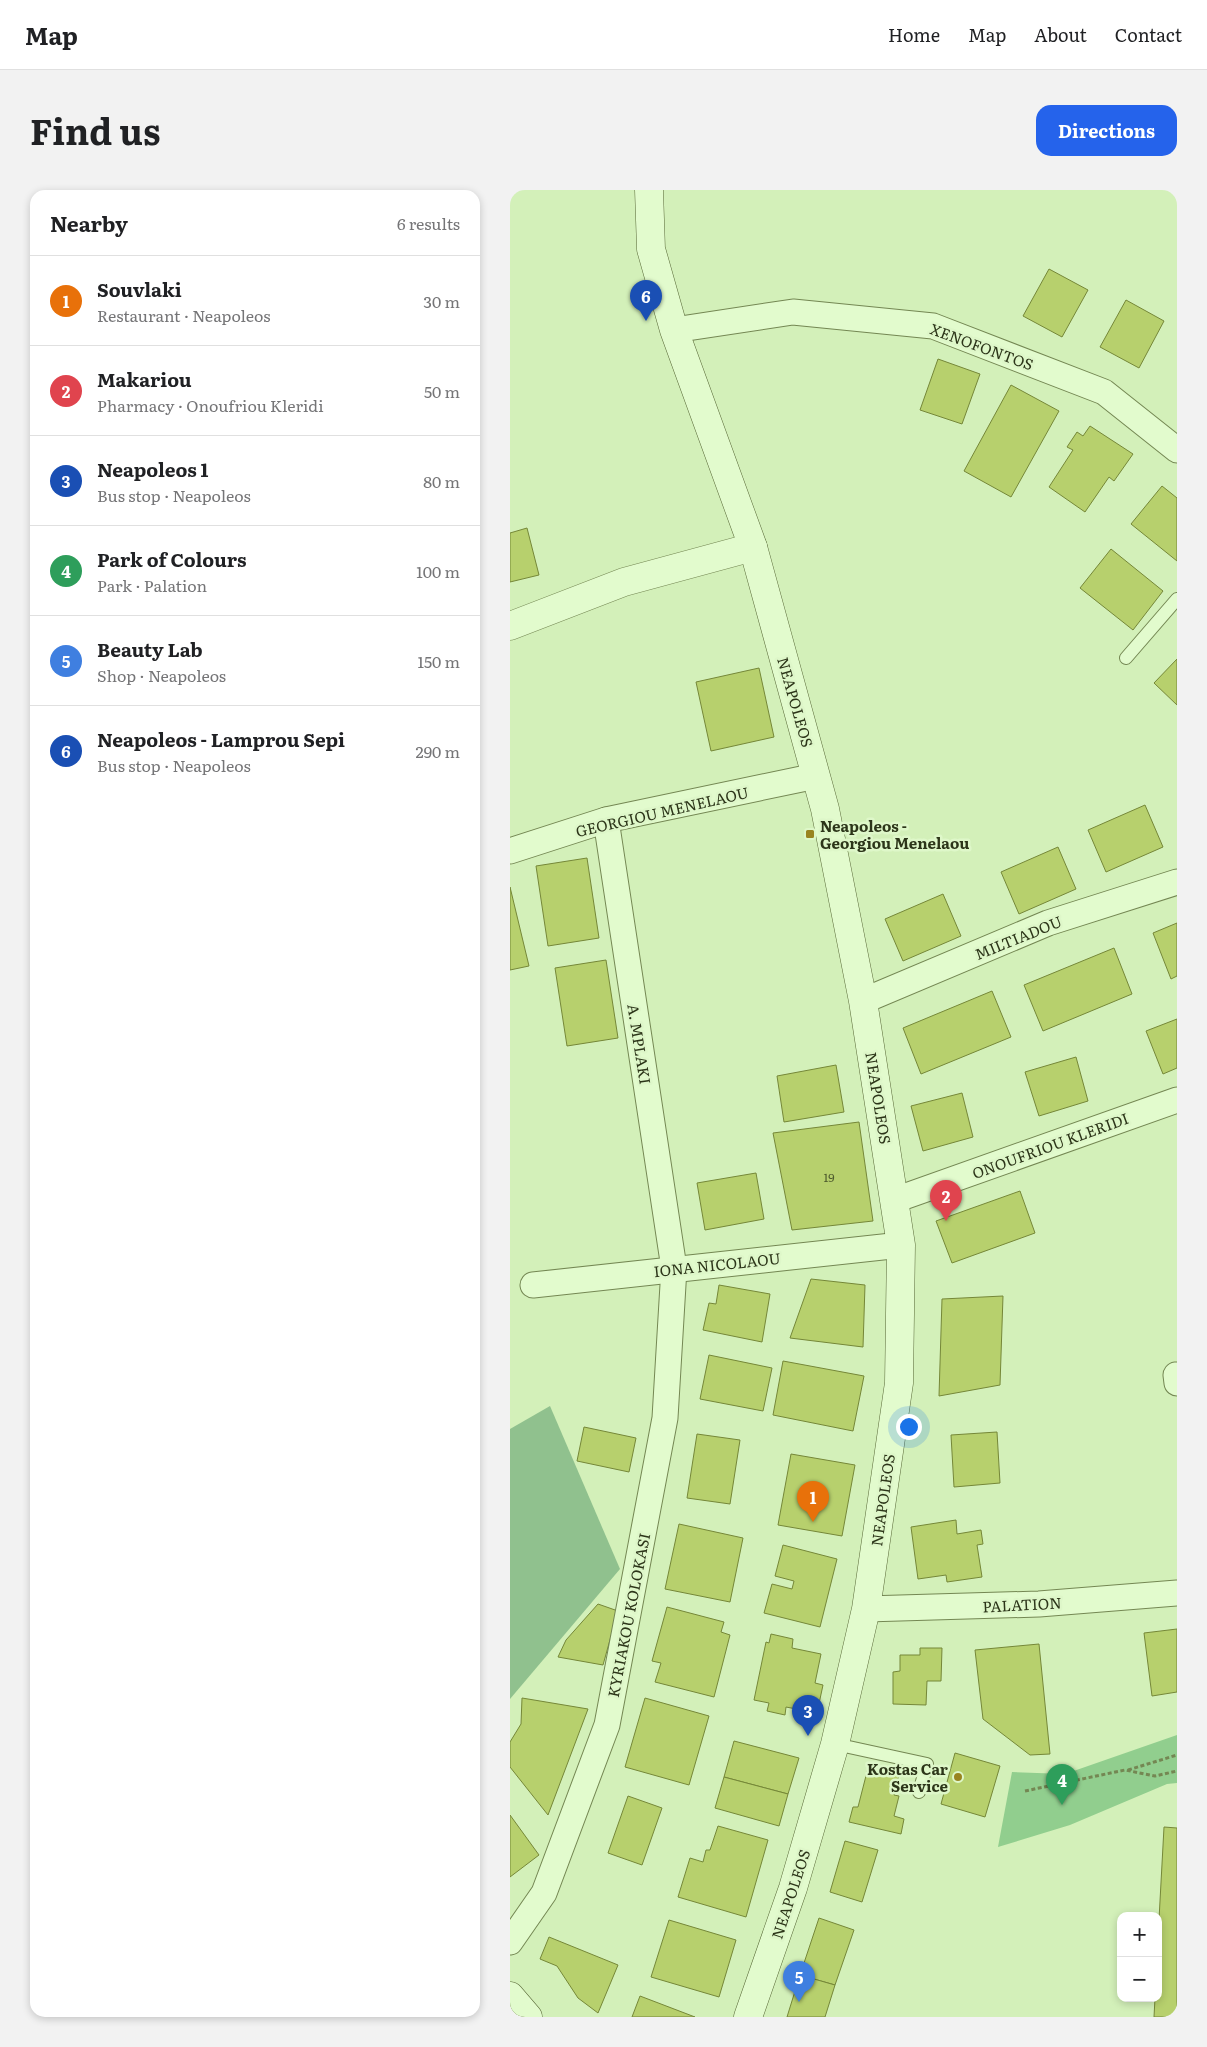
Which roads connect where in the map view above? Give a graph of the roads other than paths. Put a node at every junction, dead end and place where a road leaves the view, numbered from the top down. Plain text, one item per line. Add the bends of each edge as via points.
1 (649, 190) edge
2 (674, 330) junction
3 (1177, 450) edge
4 (752, 546) junction
5 (1177, 600) edge
6 (510, 626) edge
7 (1126, 658) dead end
8 (816, 776) junction
9 (606, 820) junction
10 (510, 851) edge
11 (1177, 882) edge
12 (862, 1000) junction
13 (1177, 1100) edge
14 (895, 1200) junction
15 (901, 1245) junction
16 (674, 1268) junction
17 (533, 1285) dead end
18 (1177, 1592) edge
19 (866, 1609) junction
20 (835, 1744) junction
21 (919, 1792) dead end
22 (510, 1942) edge
23 (510, 1996) edge
24 (528, 2017) edge
25 (748, 2017) edge

1 - 2 main road, NEAPOLEOS via 651,249
2 - 3 street, XENOFONTOS via 793,312 933,326 1104,392
2 - 4 main road, NEAPOLEOS
4 - 6 main road via 624,582
4 - 8 main road, NEAPOLEOS
5 - 7 lane
8 - 9 street, GEORGIOU MENELAOU
8 - 12 main road, NEAPOLEOS
9 - 10 street, GEORGIOU MENELAOU
9 - 16 street, A. MPLAKI
11 - 12 street, MILTIADOU via 1048,923
12 - 14 main road, NEAPOLEOS
13 - 14 street, ONOUFRIOU KLERIDI
14 - 15 main road, NEAPOLEOS
15 - 16 street, IONA NICOLAOU
15 - 19 main road, NEAPOLEOS via 899,1383
16 - 17 street, IONA NICOLAOU
16 - 22 street, KYRIAKOU KOLOKASI via 665,1418 607,1725 544,1893
18 - 19 street, PALATION via 1039,1604
19 - 20 main road, NEAPOLEOS
20 - 21 lane via 927,1764
20 - 25 main road, NEAPOLEOS via 793,1888
23 - 24 main road

